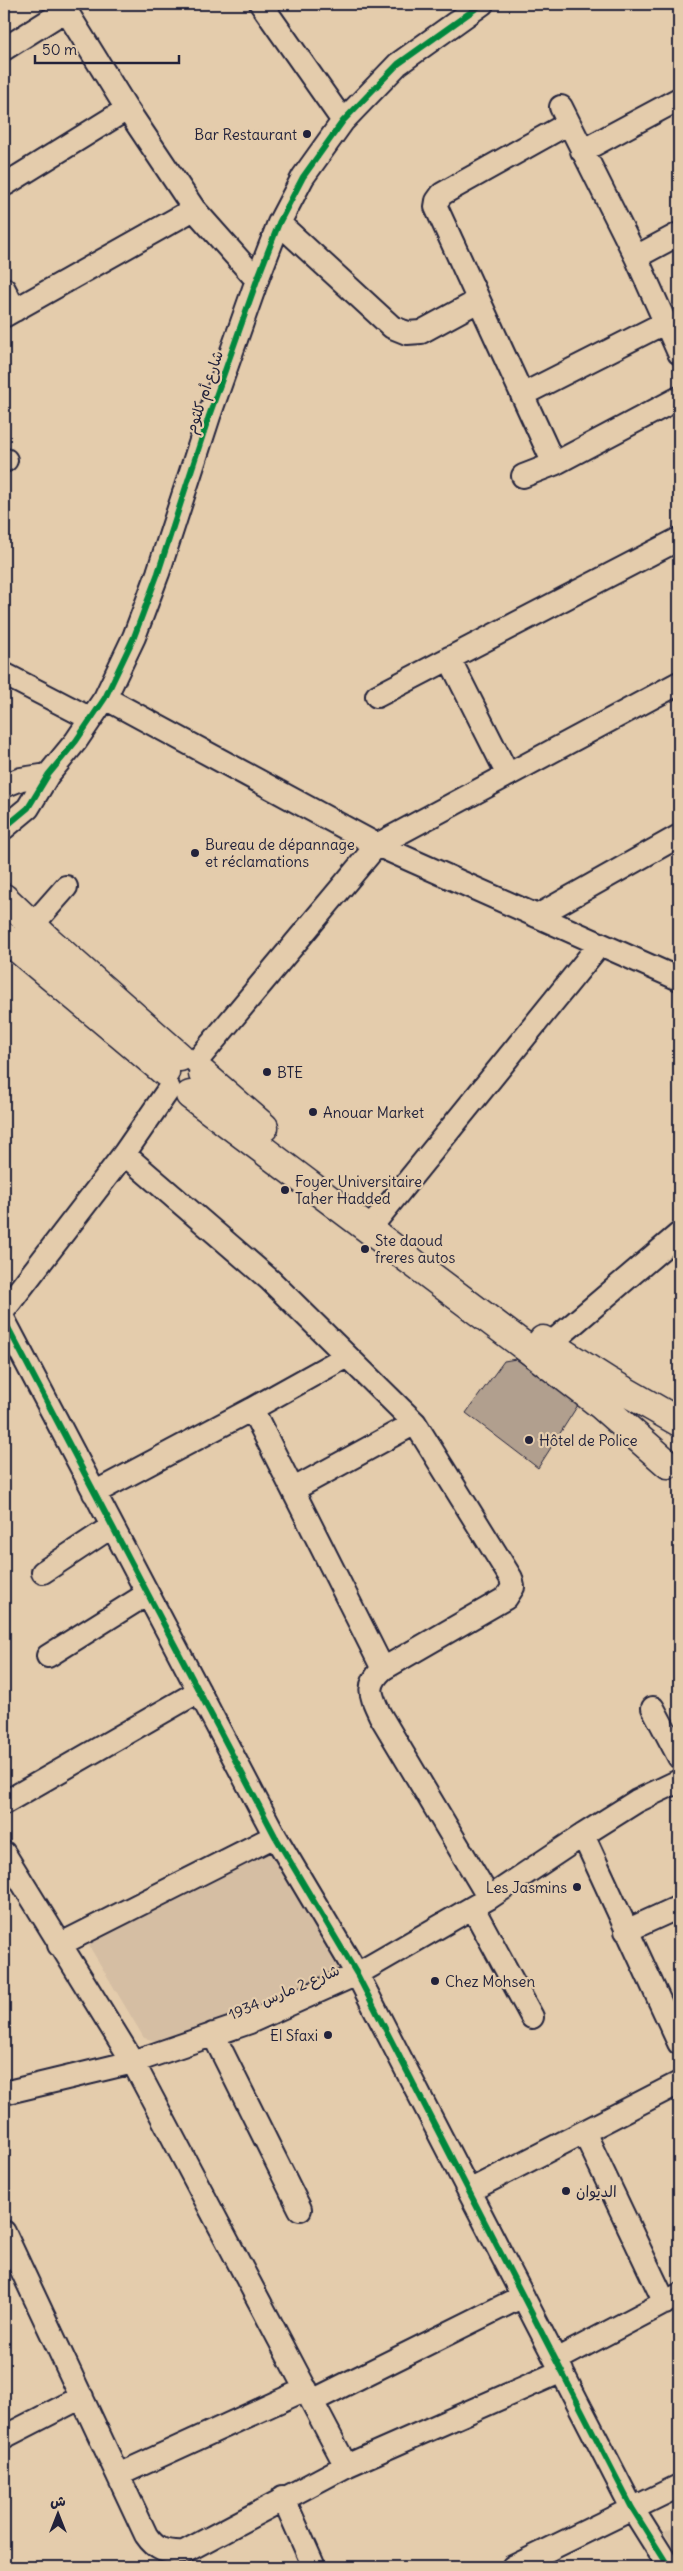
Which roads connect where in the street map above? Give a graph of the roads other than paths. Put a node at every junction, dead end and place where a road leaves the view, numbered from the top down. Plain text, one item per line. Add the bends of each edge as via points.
1 (261, 4) edge
2 (482, 4) edge
3 (64, 7) edge
4 (4, 50) edge
5 (679, 99) edge
6 (127, 109) junction
7 (343, 121) junction
8 (582, 150) junction
9 (6, 184) dead end
10 (194, 209) junction
11 (279, 223) junction
12 (679, 234) edge
13 (636, 257) junction
14 (257, 280) junction
15 (4, 289) edge
16 (478, 301) junction
17 (10, 313) edge
18 (666, 322) junction
19 (679, 353) edge
20 (522, 395) junction
21 (679, 398) edge
22 (554, 464) junction
23 (523, 476) dead end
24 (679, 539) edge
25 (449, 658) junction
26 (4, 674) edge
27 (679, 683) edge
28 (377, 696) dead end
29 (104, 698) junction
30 (91, 719) junction
31 (48, 775) junction
32 (508, 775) junction
33 (4, 786) edge
34 (4, 828) edge
35 (679, 836) edge
36 (377, 845) junction
37 (66, 887) dead end
38 (4, 898) edge
39 (537, 916) junction
40 (17, 936) edge
41 (600, 944) junction
42 (679, 980) edge
43 (184, 1075) junction
44 (124, 1154) junction
45 (375, 1222) junction
46 (679, 1234) edge
47 (4, 1310) edge
48 (4, 1320) edge
49 (543, 1350) junction
50 (347, 1356) junction
51 (252, 1409) junction
52 (679, 1422) edge
53 (415, 1423) junction
54 (679, 1437) edge
55 (673, 1472) edge
56 (294, 1489) junction
57 (94, 1493) junction
58 (112, 1527) junction
59 (43, 1572) dead end
60 (147, 1594) junction
61 (48, 1656) dead end
62 (383, 1670) junction
63 (199, 1691) junction
64 (653, 1708) dead end
65 (679, 1757) edge
66 (679, 1781) edge
67 (4, 1803) edge
68 (583, 1835) junction
69 (275, 1836) junction
70 (4, 1853) edge
71 (481, 1903) junction
72 (679, 1907) edge
73 (626, 1931) junction
74 (59, 1945) junction
75 (357, 1974) junction
76 (532, 2018) dead end
77 (213, 2034) junction
78 (679, 2043) edge
79 (133, 2062) junction
80 (679, 2083) edge
81 (4, 2093) edge
82 (584, 2132) junction
83 (468, 2191) junction
84 (300, 2209) dead end
85 (4, 2232) edge
86 (523, 2296) junction
87 (672, 2299) edge
88 (559, 2366) junction
89 (309, 2395) junction
90 (82, 2398) junction
91 (4, 2437) edge
92 (346, 2466) junction
93 (118, 2475) junction
94 (679, 2486) edge
95 (283, 2497) junction
96 (632, 2508) junction
97 (314, 2567) edge
98 (513, 2567) edge
99 (669, 2567) edge

1 - 7 street
2 - 7 street, شارع أم كلثوم via 398,64
3 - 4 street
3 - 6 street
5 - 8 street
6 - 9 street
6 - 10 street
7 - 11 street, شارع أم كلثوم via 303,177
8 - 13 street
8 - 16 street via 565,115 442,194 437,201 436,207
10 - 14 street
10 - 17 street
11 - 14 street, شارع أم كلثوم
11 - 16 street via 392,327 406,333 421,332
12 - 13 street
13 - 18 street
14 - 29 street, شارع أم كلثوم via 158,573 134,637
15 - 17 street
16 - 20 street
18 - 19 street
18 - 20 street
20 - 22 street
21 - 22 street
22 - 23 street
24 - 25 street
25 - 28 street
25 - 32 street
26 - 30 street
27 - 32 street
29 - 30 street, شارع أم كلثوم
29 - 36 street
30 - 31 street, شارع أم كلثوم
31 - 33 street via 21,779
31 - 34 street, شارع أم كلثوم via 28,808
32 - 36 street
35 - 39 street
36 - 39 street
36 - 43 street
37 - 40 street
38 - 40 main road
39 - 41 street
40 - 43 main road
41 - 42 street
41 - 45 street
43 - 44 street
43 - 45 main road via 246,1113
44 - 47 street
44 - 50 street via 270,1280
45 - 49 main road
46 - 49 street
48 - 57 street
49 - 52 main road
49 - 55 main road
50 - 51 street
50 - 53 street
51 - 56 street
51 - 57 street
53 - 56 street
53 - 62 street via 511,1578 513,1587 506,1598
54 - 55 main road via 670,1446
56 - 62 street
57 - 58 street
58 - 59 street
58 - 60 street
60 - 61 street
60 - 63 street
62 - 71 street via 371,1685 372,1698
63 - 67 street
63 - 69 street
64 - 65 street
66 - 68 street, شارع 2 مارس 1934
68 - 71 street, شارع 2 مارس 1934
68 - 73 street
69 - 74 street
69 - 75 street
70 - 74 street
71 - 75 street, شارع 2 مارس 1934
71 - 76 street
72 - 73 street
73 - 78 street
74 - 79 street
75 - 77 street, شارع 2 مارس 1934 via 250,2022
75 - 83 street
77 - 79 street, شارع 2 مارس 1934
77 - 84 street
79 - 81 street, شارع 2 مارس 1934
79 - 89 street
80 - 82 street
82 - 83 street
82 - 87 street
83 - 86 street
85 - 90 street
86 - 88 street
86 - 89 street
87 - 88 street
88 - 92 street
88 - 96 street
89 - 92 street
89 - 93 street
90 - 91 street
90 - 93 street
92 - 95 street
93 - 95 street via 154,2547 169,2553 184,2552
94 - 96 street
95 - 97 street
96 - 98 street
96 - 99 street

